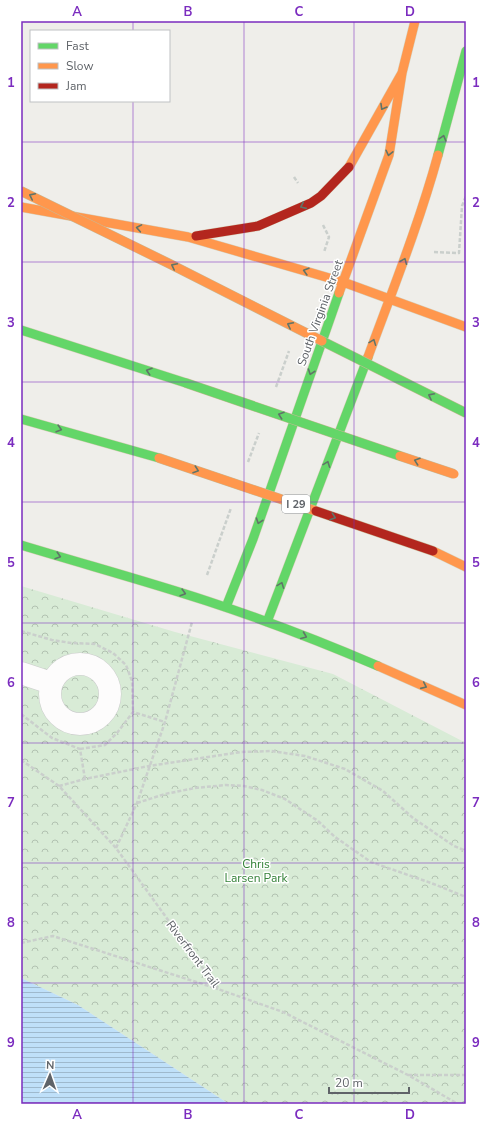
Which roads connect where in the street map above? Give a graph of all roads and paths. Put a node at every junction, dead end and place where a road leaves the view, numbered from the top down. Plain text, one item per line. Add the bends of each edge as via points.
1 (415, 21) edge
2 (466, 51) edge
3 (402, 73) junction
4 (21, 191) edge
5 (21, 207) edge
6 (188, 237) junction
7 (343, 282) junction
8 (389, 298) junction
9 (466, 327) edge
10 (21, 330) edge
11 (466, 413) edge
12 (21, 418) edge
13 (457, 475) dead end
14 (21, 545) edge
15 (466, 566) edge
16 (226, 607) junction
17 (267, 622) junction
18 (21, 631) edge
19 (21, 673) edge
20 (51, 683) dead end
21 (466, 706) edge
22 (133, 712) junction
23 (21, 714) edge
24 (164, 722) dead end
25 (80, 750) junction
26 (21, 760) edge
27 (85, 779) junction
28 (59, 786) junction
29 (137, 803) dead end
30 (466, 851) edge
31 (466, 897) edge
32 (21, 942) edge
33 (218, 989) junction
34 (408, 1075) junction
35 (466, 1075) edge
36 (458, 1104) edge

1 - 3 main road, South Virginia Street
8 -> 2 main road via 408,252 427,194
3 -> 6 main road via 348,168 321,196 311,203 258,226
3 -> 7 main road, South Virginia Street via 389,155
11 -> 4 main road, bridge
6 -> 5 main road
7 -> 6 main road
7 - 8 main road
7 -> 16 main road, South Virginia Street via 253,540
8 - 9 main road
17 -> 8 main road
13 -> 10 main road, bridge
12 -> 15 main road, I 29, bridge via 159,458 433,551
14 -> 16 main road
16 - 17 main road
17 -> 21 main road via 379,666
18 - 22 path via 52,640 95,644 113,652 126,665 132,681
19 - 20 street
22 - 24 path
22 - 25 path via 105,746
23 - 25 path via 52,738
25 - 27 path
26 - 28 path, Riverfront Trail
27 - 28 path
27 - 30 path via 241,752 271,751 305,756 345,769 383,791 413,818 454,846
28 - 33 path, Riverfront Trail via 116,848
29 - 31 path via 195,788 226,785 262,790 285,799 371,862
32 - 33 path via 53,936
33 - 34 path, Riverfront Trail via 283,1012
34 - 35 path
34 - 36 path, Riverfront Trail

